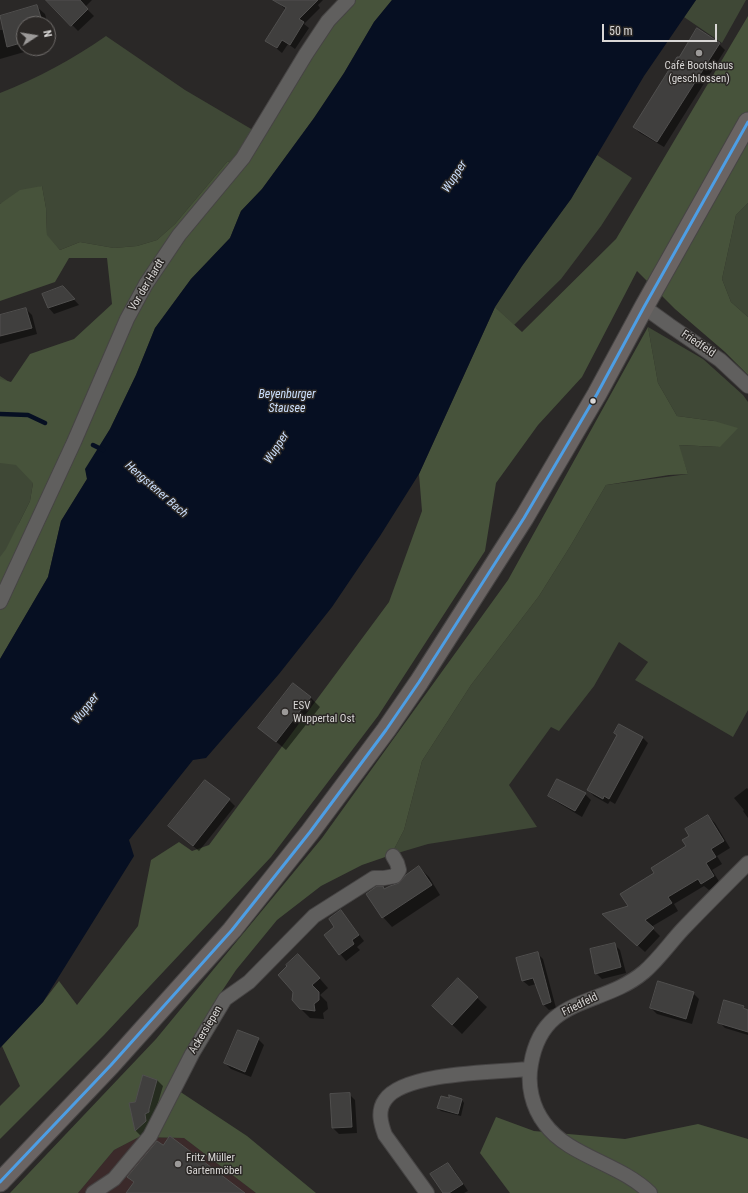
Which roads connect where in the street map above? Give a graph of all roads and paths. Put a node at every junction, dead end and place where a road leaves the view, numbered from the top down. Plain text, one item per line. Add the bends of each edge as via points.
1 (348, 0) edge
2 (748, 122) edge
3 (644, 307) junction
4 (748, 386) edge
5 (0, 602) edge
6 (393, 856) dead end
7 (748, 863) edge
8 (530, 1069) junction
9 (0, 1182) edge
10 (93, 1193) edge
11 (427, 1193) edge
12 (650, 1193) edge

1 - 5 street, Vor der Hardt via 328,21 306,54 243,158 178,235 146,284 127,318 74,442
2 - 3 main road
3 - 4 street, Friedfeld via 720,360
3 - 9 main road via 597,394 524,518 419,682 356,772 232,930 111,1065
6 - 10 street, Ackersiepen via 399,870 395,876 374,878 314,916 248,982 225,999 192,1054 150,1136 114,1179
7 - 8 street, Friedfeld via 645,971 623,985 575,1005 547,1025 533,1054
8 - 11 street via 431,1078 411,1083 384,1100 380,1115 386,1135
8 - 12 street, Friedfeld via 532,1097 539,1115 551,1131 576,1149 626,1174

